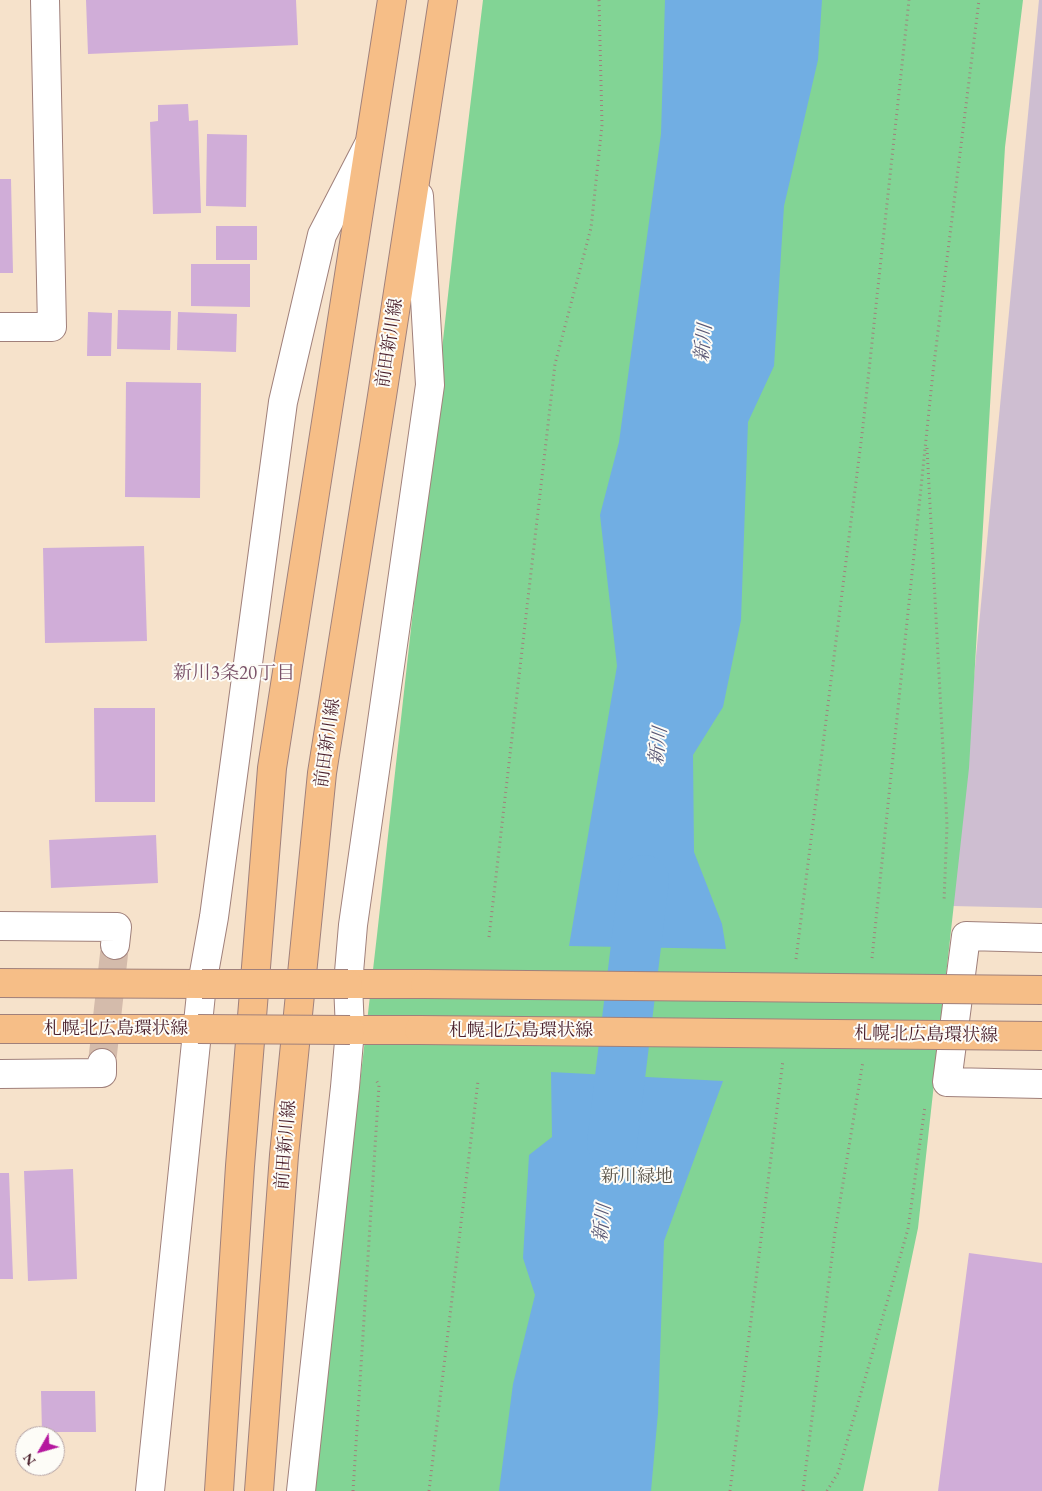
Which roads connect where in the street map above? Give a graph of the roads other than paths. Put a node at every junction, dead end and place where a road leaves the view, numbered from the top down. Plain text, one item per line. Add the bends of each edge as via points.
1 (45, 0) edge
2 (392, 0) edge
3 (443, 0) edge
4 (370, 142) junction
5 (417, 167) junction
6 (0, 327) edge
7 (0, 926) edge
8 (1042, 938) edge
9 (115, 945) tunnel mouth
10 (0, 983) edge
11 (202, 984) junction
12 (348, 984) junction
13 (1042, 990) edge
14 (0, 1029) edge
15 (198, 1029) junction
16 (350, 1030) junction
17 (1042, 1036) edge
18 (102, 1063) dead end
19 (0, 1074) edge
20 (1042, 1084) edge
21 (150, 1491) edge
22 (219, 1491) edge
23 (259, 1491) edge
24 (301, 1491) edge

1 - 6 street via 52,327
2 - 4 main road
3 - 5 main road, 前田新川線
4 - 11 street via 322,235 283,402
4 - 22 main road via 272,768 240,1166
5 - 12 street via 430,384 353,925
5 - 23 main road, 前田新川線 via 322,774 284,1155
7 - 9 street via 117,927
8 - 20 street via 966,936 947,1082
10 - 11 main road
11 - 12 main road, bridge
11 - 15 street
12 - 13 main road, bridge
12 - 16 street
14 - 15 main road, 札幌北広島環状線
15 - 16 main road, 札幌北広島環状線, bridge
15 - 21 street
16 - 17 main road, 札幌北広島環状線, bridge
16 - 24 street
18 - 19 street via 102,1072

